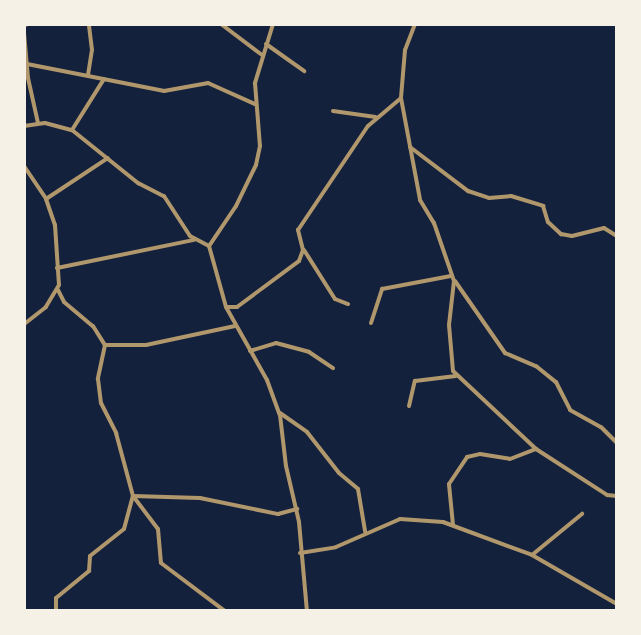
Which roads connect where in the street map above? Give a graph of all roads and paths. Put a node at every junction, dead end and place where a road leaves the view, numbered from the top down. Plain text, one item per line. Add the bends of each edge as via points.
1 (89, 24) edge
2 (221, 24) edge
3 (273, 24) edge
4 (415, 24) edge
5 (24, 33) edge
6 (267, 44) junction
7 (262, 55) junction
8 (27, 64) junction
9 (304, 71) dead end
10 (88, 75) junction
11 (104, 79) junction
12 (401, 98) junction
13 (255, 104) junction
14 (333, 111) dead end
15 (376, 117) junction
16 (38, 123) junction
17 (24, 126) edge
18 (72, 130) junction
19 (409, 146) junction
20 (108, 158) junction
21 (24, 166) edge
22 (46, 199) junction
23 (617, 236) edge
24 (194, 240) junction
25 (209, 246) junction
26 (303, 250) junction
27 (57, 268) junction
28 (448, 268) junction
29 (443, 275) junction
30 (453, 279) junction
31 (58, 290) junction
32 (348, 304) dead end
33 (226, 307) junction
34 (370, 323) dead end
35 (24, 324) edge
36 (235, 326) junction
37 (105, 345) junction
38 (250, 351) junction
39 (333, 368) dead end
40 (456, 376) junction
41 (409, 406) dead end
42 (279, 412) junction
43 (617, 443) edge
44 (536, 449) junction
45 (133, 496) junction
46 (617, 496) edge
47 (297, 509) junction
48 (582, 514) dead end
49 (453, 526) junction
50 (365, 531) junction
51 (300, 553) junction
52 (532, 555) junction
53 (617, 604) edge
54 (56, 611) edge
55 (225, 611) edge
56 (307, 611) edge

1 - 10 street via 92,51
2 - 7 street
3 - 6 street
4 - 12 street via 405,50
5 - 8 street
6 - 7 street
6 - 9 street
7 - 13 street
8 - 10 street
8 - 16 street
10 - 11 street
11 - 13 street via 164,92 208,83
11 - 18 street
12 - 15 street
12 - 19 street
13 - 25 street via 260,146 256,165 236,206
14 - 15 street
15 - 26 street via 298,230
16 - 17 street
16 - 18 street
18 - 20 street
19 - 23 street via 468,191 489,198 511,196 543,206 548,222 561,234 572,236 604,228
19 - 28 street via 420,200 434,223
20 - 22 street
20 - 24 street via 146,188 164,196
21 - 22 street
22 - 27 street via 58,237
24 - 25 street
24 - 27 street
25 - 33 street
26 - 32 street via 335,299
26 - 33 street via 299,261 282,274 237,307
27 - 31 street
28 - 29 street
28 - 30 street
29 - 30 street
29 - 34 street via 379,291
30 - 40 street via 449,331
30 - 43 street via 505,352 536,366 556,382 570,410 601,427
31 - 35 street via 46,307
31 - 37 street via 64,302 93,326
33 - 36 street
36 - 37 street via 146,345
36 - 38 street
37 - 45 street via 98,379 101,403 116,434
38 - 39 street via 276,343 309,352
38 - 42 street
40 - 41 street via 415,381
40 - 44 street
42 - 47 street
42 - 50 street via 307,432 339,473 358,489
44 - 46 street via 607,495
44 - 49 street via 510,459 480,454 467,457 449,484
45 - 47 street via 200,498 278,514
45 - 54 street via 124,529 90,556 89,570 57,598
45 - 55 street via 157,527 161,563
47 - 51 street
48 - 52 street
49 - 50 street via 400,519
49 - 52 street
50 - 51 street via 336,547
51 - 56 street
52 - 53 street

